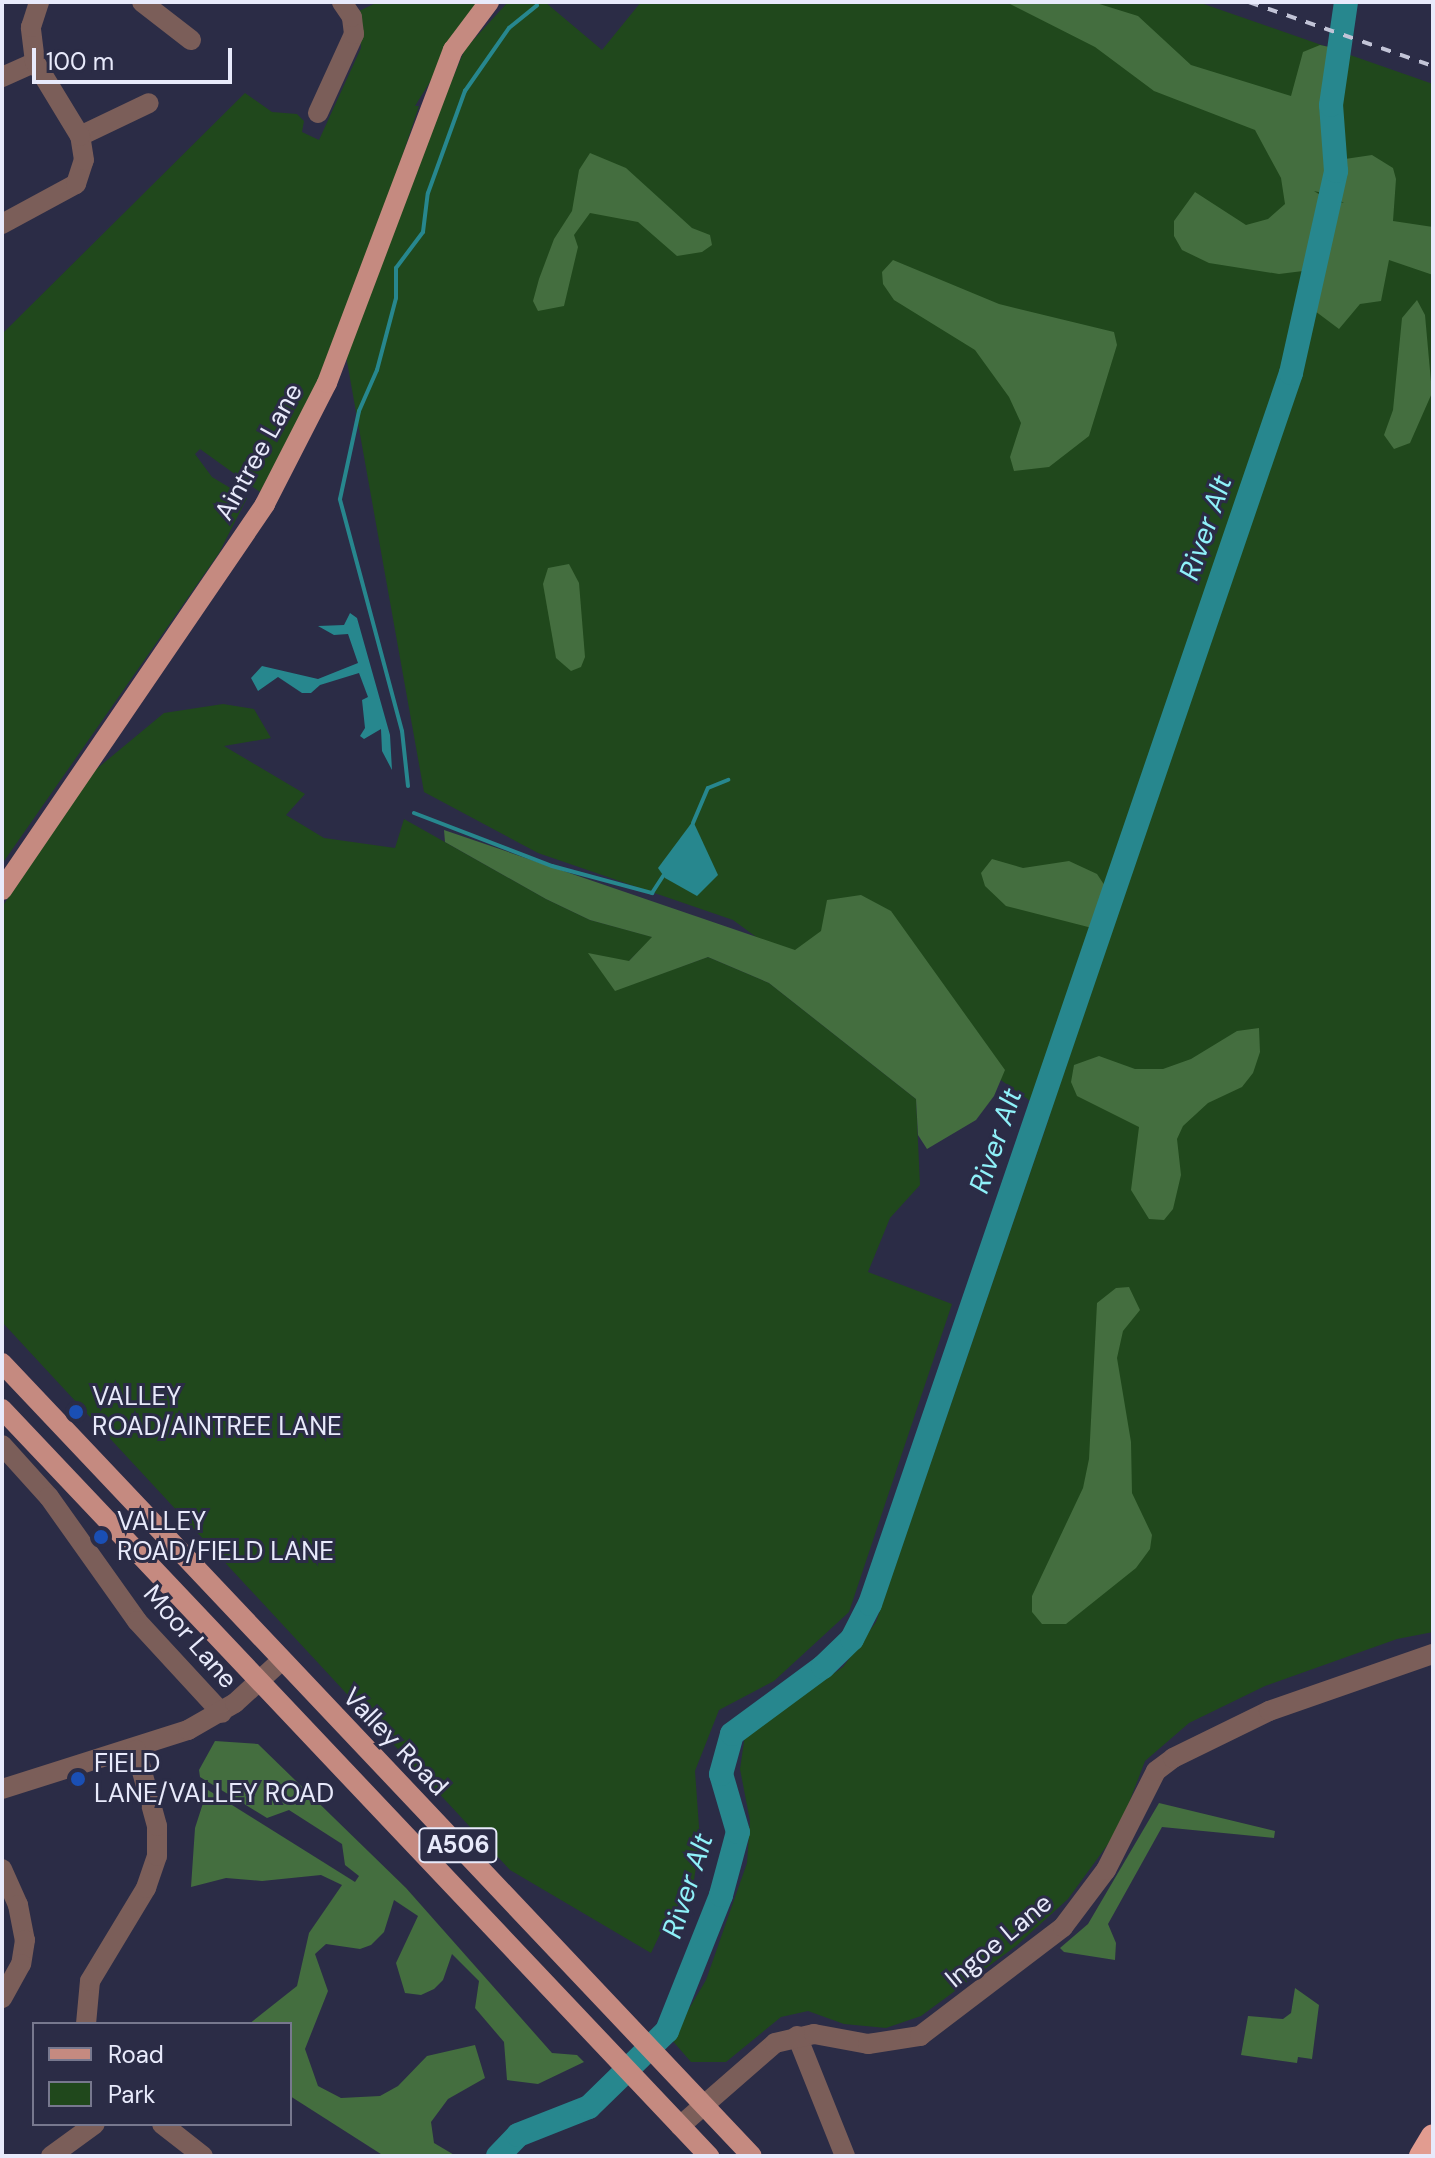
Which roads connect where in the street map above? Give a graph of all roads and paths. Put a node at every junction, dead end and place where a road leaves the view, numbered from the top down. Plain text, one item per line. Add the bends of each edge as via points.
1 (39, 2) edge
2 (142, 2) edge
3 (342, 2) edge
4 (489, 2) edge
5 (191, 40) dead end
6 (35, 62) junction
7 (2, 77) edge
8 (149, 103) dead end
9 (318, 113) dead end
10 (80, 136) junction
11 (2, 224) edge
12 (2, 890) edge
13 (2, 1363) edge
14 (2, 1409) edge
15 (2, 1445) edge
16 (1433, 1654) edge
17 (282, 1660) junction
18 (259, 1681) junction
19 (222, 1713) junction
20 (136, 1750) junction
21 (2, 1789) edge
22 (2, 1869) edge
23 (2, 1998) edge
24 (86, 2022) edge
25 (797, 2036) junction
26 (702, 2104) junction
27 (92, 2126) edge
28 (170, 2126) edge
29 (680, 2126) junction
30 (193, 2132) edge
31 (1433, 2136) edge
32 (51, 2156) edge
33 (203, 2156) edge
34 (709, 2156) edge
35 (752, 2156) edge
36 (845, 2156) edge
37 (1421, 2156) edge

1 - 6 street via 31,27
2 - 5 street
3 - 9 street via 352,17 354,34
4 - 12 main road, Aintree Lane via 453,50 327,383 265,504
6 - 7 street
6 - 10 street
8 - 10 street
10 - 11 street via 84,160 76,184
13 - 17 main road, Valley Road / A506
14 - 18 main road, A506
15 - 19 street, Moor Lane via 49,1497 137,1621
16 - 25 street, Ingoe Lane via 1269,1711 1173,1758 1156,1771 1106,1870 1063,1927 920,2036 868,2044
17 - 18 street
17 - 26 main road, Valley Road / A506
18 - 19 street
18 - 29 main road, A506
19 - 20 street
20 - 21 street
20 - 24 street via 157,1826 157,1856 146,1888 90,1981
22 - 23 street via 18,1905 25,1940 21,1964
25 - 26 street via 752,2059
25 - 36 street
26 - 29 street
26 - 35 main road, Valley Road / A506
27 - 32 street
28 - 30 street
29 - 34 main road, A506
30 - 33 street
31 - 37 highway

